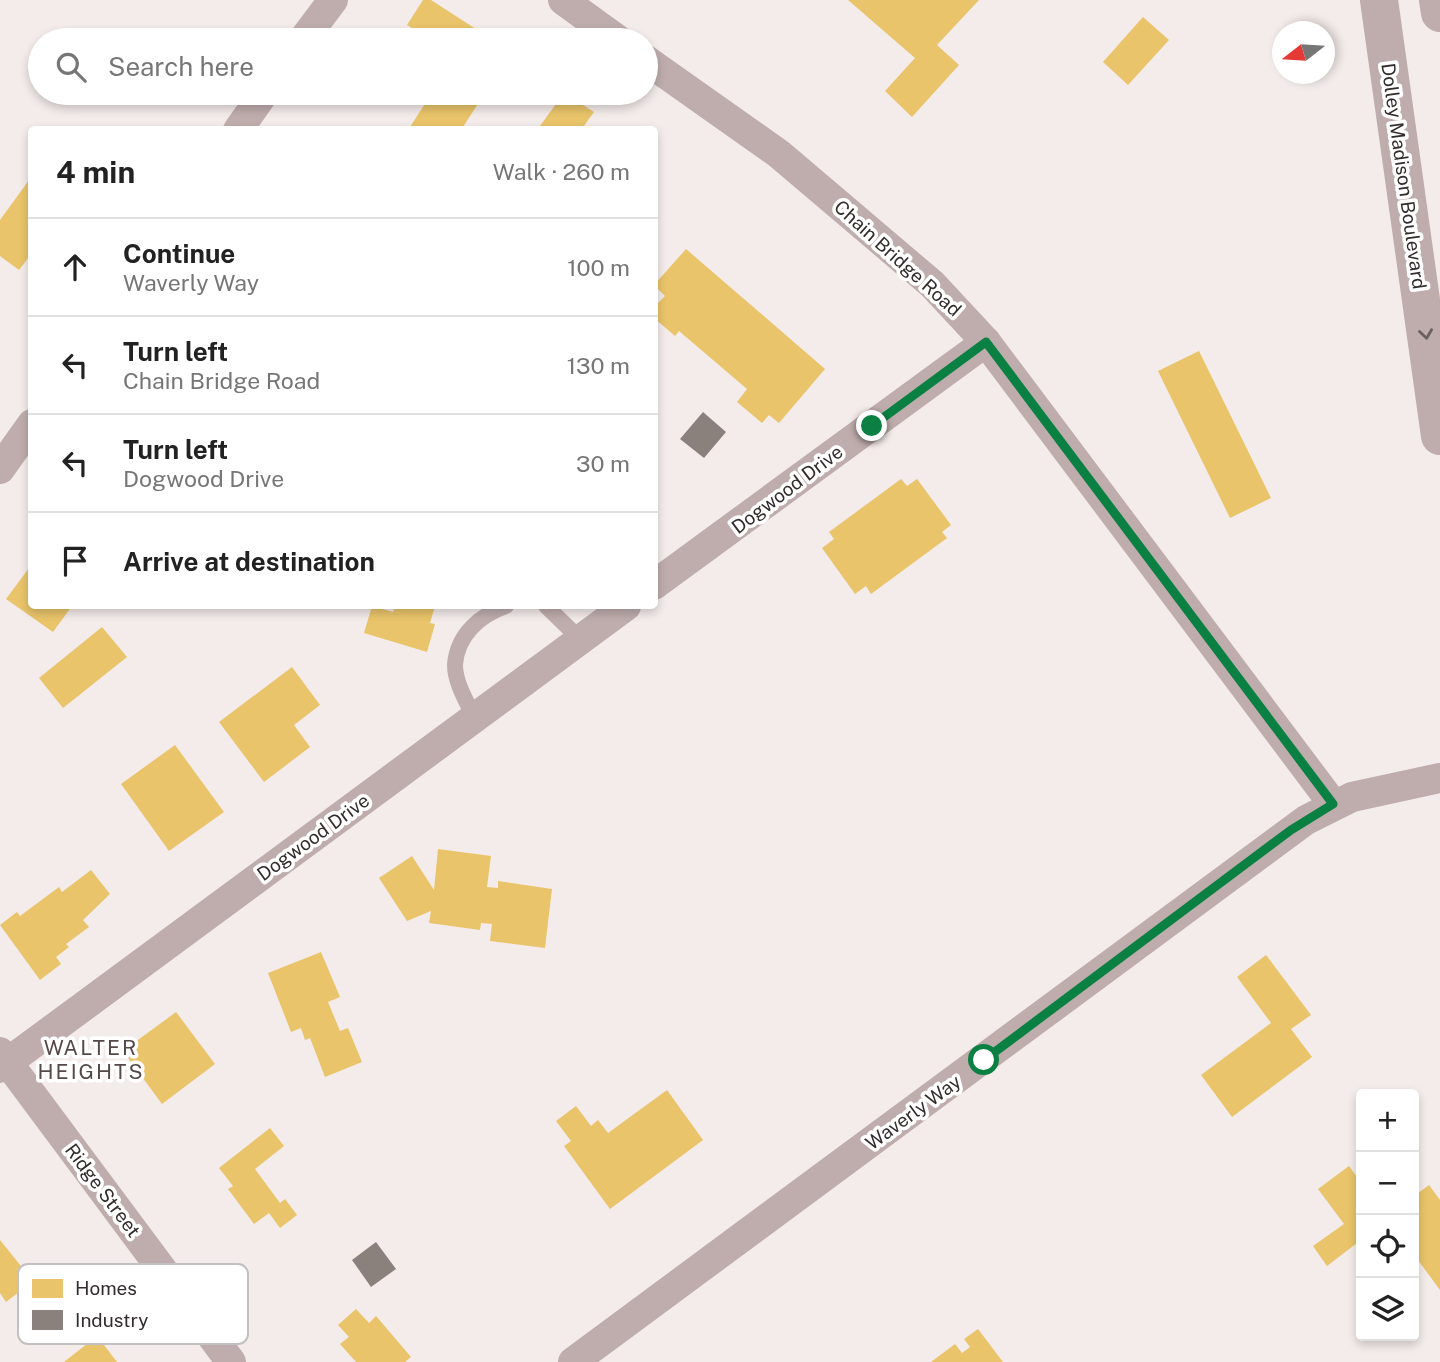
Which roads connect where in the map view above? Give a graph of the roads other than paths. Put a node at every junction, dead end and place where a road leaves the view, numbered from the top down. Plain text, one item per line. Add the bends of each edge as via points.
1 (333, 0) edge
2 (564, 0) edge
3 (1379, 0) edge
4 (1438, 0) edge
5 (1440, 13) edge
6 (312, 28) edge
7 (602, 28) edge
8 (658, 68) edge
9 (256, 105) edge
10 (241, 126) edge
11 (986, 342) junction
12 (28, 430) edge
13 (1440, 436) edge
14 (0, 469) edge
15 (658, 582) edge
16 (497, 609) edge
17 (549, 609) edge
18 (622, 609) edge
19 (579, 638) junction
20 (474, 717) junction
21 (1440, 778) edge
22 (1333, 804) junction
23 (3, 1061) edge
24 (157, 1264) edge
25 (217, 1344) edge
26 (231, 1362) edge
27 (573, 1362) edge

1 - 6 street
2 - 7 street
3 -> 13 main road, Dolley Madison Boulevard
4 - 5 main road
8 - 11 street, Chain Bridge Road via 779,154 932,284
9 - 10 street
11 - 15 street, Dogwood Drive
11 - 22 street, Chain Bridge Road
12 - 14 street
16 - 20 lane via 485,613 464,637 455,666
17 - 19 lane
18 - 19 street, Dogwood Drive
19 - 20 street, Dogwood Drive
20 - 23 street, Dogwood Drive
21 - 22 street, Waverly Way
22 - 27 street, Waverly Way via 1291,830
23 - 24 street, Ridge Street
25 - 26 street, Ridge Street

